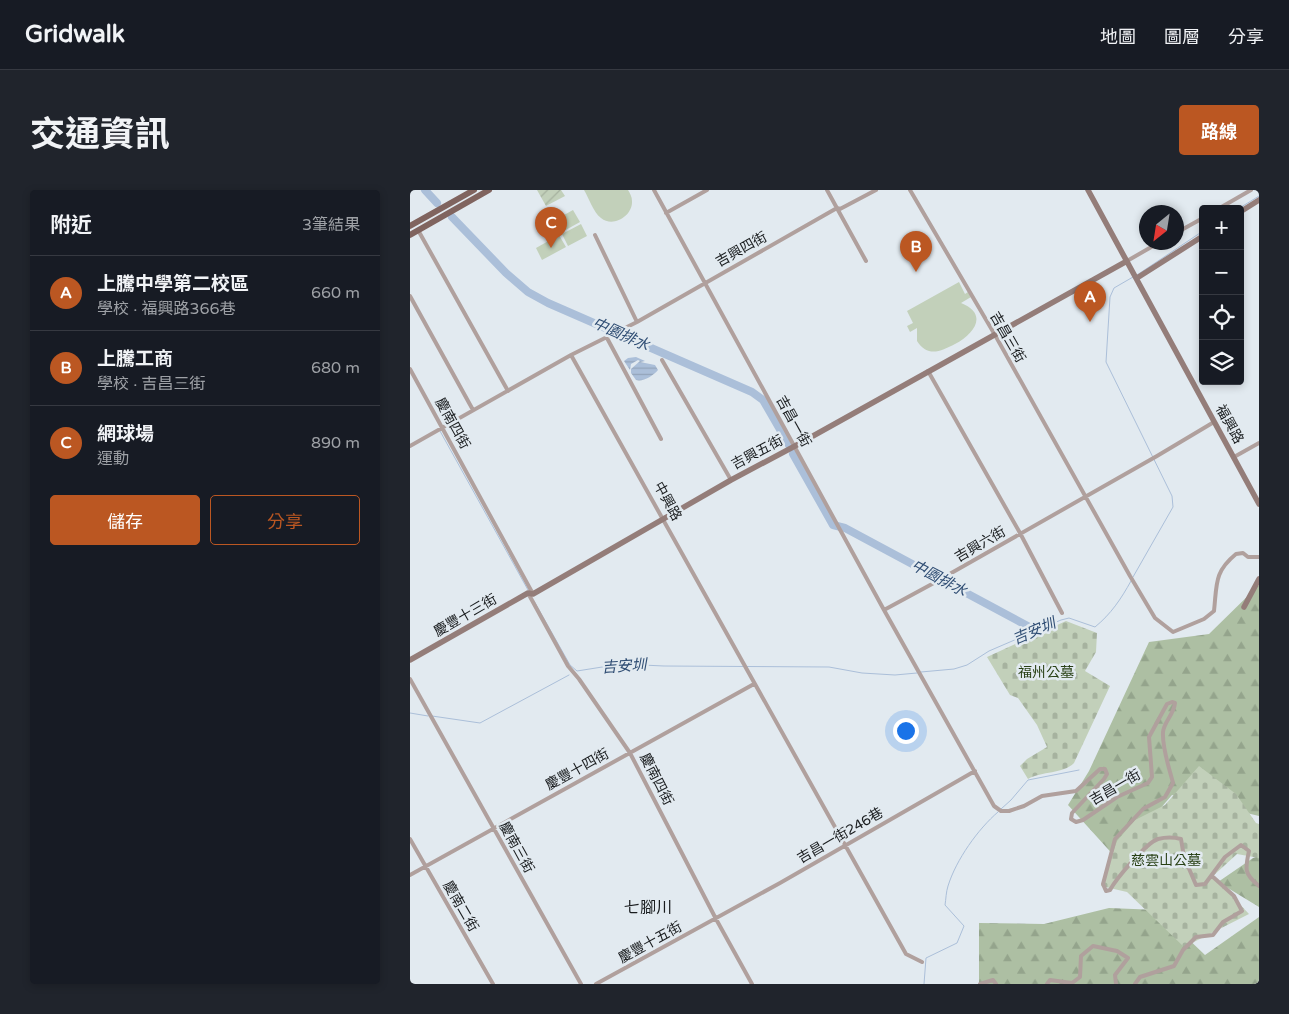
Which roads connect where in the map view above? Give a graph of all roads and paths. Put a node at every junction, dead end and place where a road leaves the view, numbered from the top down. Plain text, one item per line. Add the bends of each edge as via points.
1 (474, 190) edge
2 (489, 190) edge
3 (654, 190) edge
4 (708, 190) edge
5 (827, 190) edge
6 (876, 190) edge
7 (910, 190) edge
8 (1088, 190) edge
9 (1251, 190) edge
10 (482, 192) edge
11 (1259, 200) edge
12 (1225, 205) edge
13 (837, 208) junction
14 (1244, 209) edge
15 (666, 213) junction
16 (1199, 220) edge
17 (410, 226) edge
18 (1184, 229) edge
19 (418, 230) junction
20 (410, 234) edge
21 (595, 236) dead end
22 (1199, 238) edge
23 (1146, 250) edge
24 (1126, 261) junction
25 (866, 262) dead end
26 (1135, 276) junction
27 (704, 283) junction
28 (410, 296) edge
29 (637, 322) junction
30 (995, 335) junction
31 (605, 339) junction
32 (571, 355) junction
33 (662, 360) dead end
34 (410, 369) edge
35 (928, 371) junction
36 (508, 391) junction
37 (473, 410) junction
38 (1214, 422) junction
39 (443, 428) junction
40 (661, 439) dead end
41 (1259, 443) edge
42 (410, 446) edge
43 (794, 446) junction
44 (1234, 457) junction
45 (731, 480) junction
46 (1086, 496) junction
47 (1259, 504) edge
48 (664, 520) junction
49 (1020, 534) junction
50 (1259, 557) edge
51 (1259, 580) edge
52 (530, 593) junction
53 (1244, 607) dead end
54 (884, 610) junction
55 (1062, 613) dead end
56 (410, 660) edge
57 (410, 679) edge
58 (754, 684) junction
59 (630, 753) junction
60 (975, 771) junction
61 (493, 829) junction
62 (410, 838) edge
63 (846, 845) junction
64 (425, 866) junction
65 (410, 875) edge
66 (1212, 876) junction
67 (1259, 886) edge
68 (716, 919) junction
69 (922, 962) dead end
70 (493, 984) edge
71 (581, 984) edge
72 (596, 984) edge
73 (752, 984) edge
74 (980, 984) edge
75 (996, 984) edge
76 (1047, 984) edge
77 (1116, 984) edge
78 (1135, 984) edge

1 - 17 main road
2 - 10 main road
3 - 15 street, 吉昌一街
4 - 15 street
5 - 13 street
6 - 13 street, 吉興四街
7 - 30 street, 吉昌三街
8 - 24 street, 福興路
9 - 12 street
10 - 19 main road
11 - 14 street
13 - 25 street
13 - 27 street, 吉興四街
15 - 27 street, 吉昌一街
16 - 18 street
19 - 20 main road
19 - 36 street
21 - 29 street
22 - 26 street
23 - 24 street
24 - 26 street, 福興路
24 - 30 street, 吉興五街
26 - 38 street, 福興路
27 - 29 street, 吉興四街
27 - 43 street, 吉昌一街
28 - 37 street
29 - 31 street, 吉興四街
30 - 35 street, 吉興五街
30 - 46 street, 吉昌三街
31 - 32 street
31 - 40 street
32 - 36 street
32 - 48 street, 中興路
33 - 45 street
34 - 39 street, 慶南四街
35 - 43 street, 吉興五街
35 - 49 street
36 - 37 street
37 - 39 street
38 - 44 street, 福興路
38 - 46 street, 吉興六街
39 - 42 street
39 - 52 street, 慶南四街
41 - 44 street
43 - 45 street, 吉興五街
43 - 54 street, 吉昌一街
44 - 47 street, 福興路
45 - 48 street, 吉興五街
46 - 49 street, 吉興六街
46 - 50 street, 吉昌三街 via 1155,618 1173,632 1204,619 1214,611 1218,573 1236,554
48 - 52 street, 吉興五街
48 - 58 street, 中興路
49 - 54 street, 吉興六街
49 - 55 street
51 - 53 street
52 - 56 street, 慶豐十三街
52 - 59 street, 慶南四街 via 568,666
54 - 60 street, 吉昌一街
57 - 61 street, 慶南三街
58 - 59 street, 慶豐十四街
58 - 63 street
59 - 61 street, 慶豐十四街
59 - 68 street, 慶南四街
60 - 63 street, 吉昌一街246巷
60 - 66 street, 吉昌一街 via 994,806 1001,811 1024,806 1042,796 1076,791 1105,768 1107,774 1104,779 1072,813 1071,819 1076,822 1083,820 1152,777 1149,737 1167,704 1175,703 1163,730 1173,783 1165,797 1143,809 1115,839 1103,888 1110,890 1116,879 1156,840 1172,837 1181,840 1184,857 1196,885 1205,884
61 - 64 street, 慶豐十四街
61 - 71 street, 慶南三街
62 - 64 street, 慶南二街
63 - 68 street, 吉昌一街246巷
63 - 69 street via 906,954
64 - 65 street, 慶豐十四街
64 - 70 street, 慶南二街
66 - 67 street via 1225,857 1240,845 1249,851 1246,873
66 - 78 street via 1234,896 1242,911 1223,922 1213,935 1196,938 1183,950 1174,966 1140,976
68 - 72 street, 慶豐十五街
68 - 73 street, 慶南四街
74 - 75 street via 992,980
76 - 77 street via 1050,980 1072,983 1080,978 1081,956 1093,946 1117,951 1128,958 1115,975

